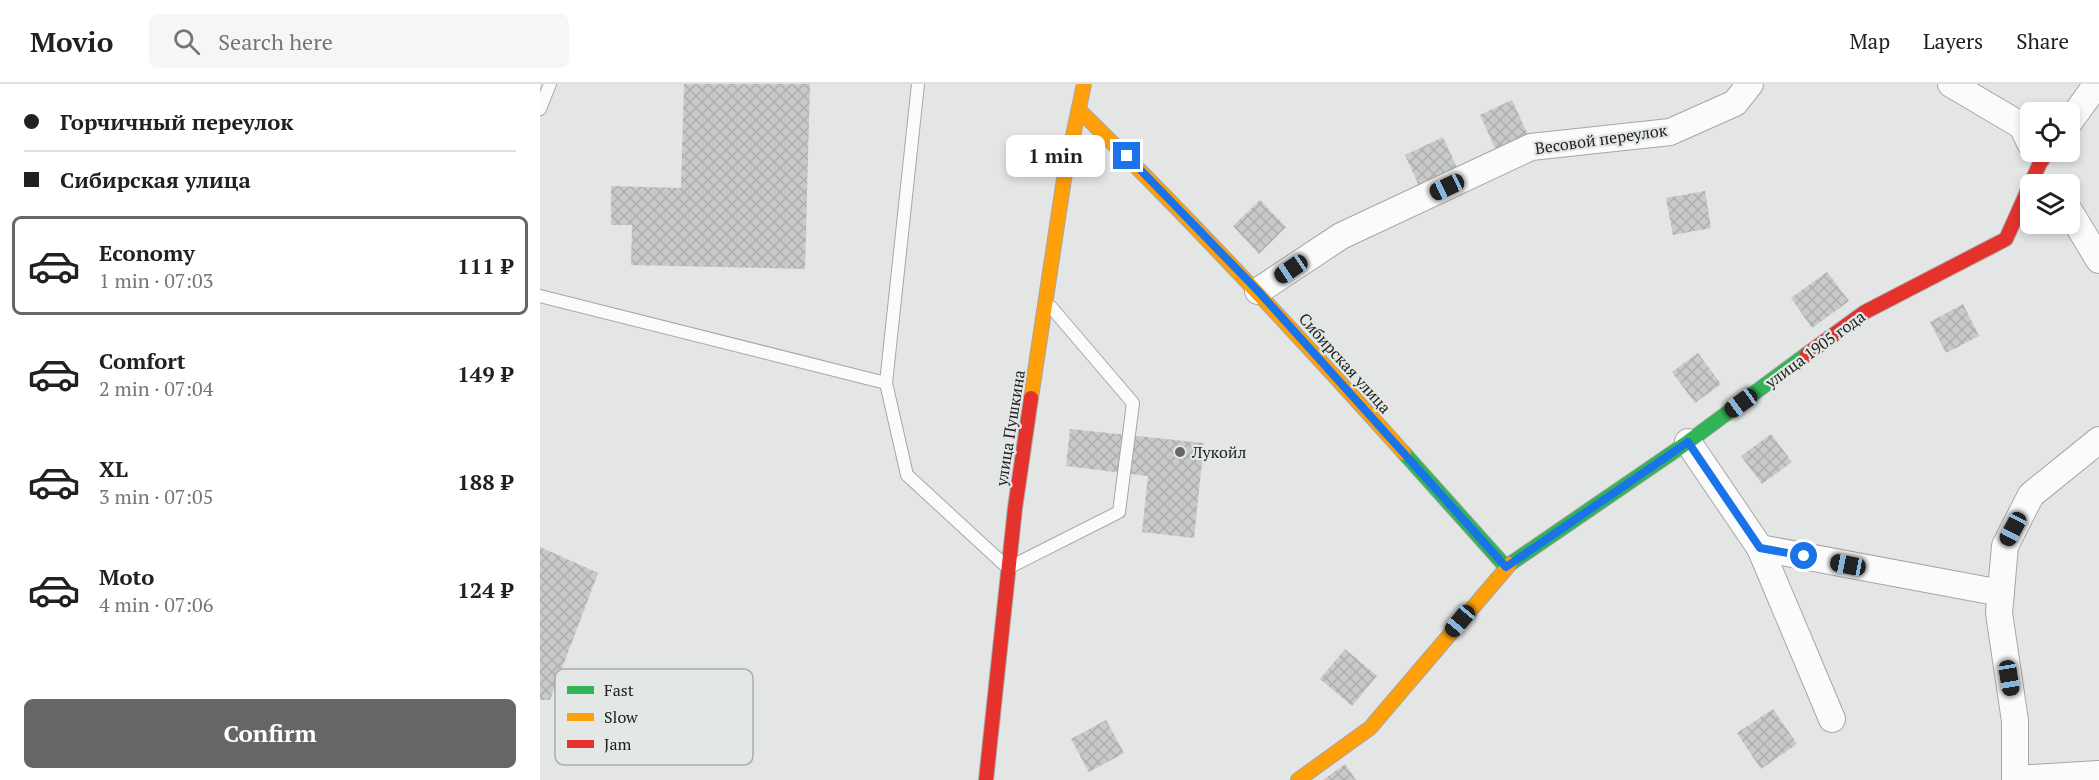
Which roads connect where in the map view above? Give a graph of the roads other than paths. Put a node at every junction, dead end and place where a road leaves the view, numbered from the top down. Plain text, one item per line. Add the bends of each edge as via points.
1 (550, 84) edge
2 (918, 84) edge
3 (1084, 84) edge
4 (1750, 84) edge
5 (1951, 84) edge
6 (2097, 84) edge
7 (2080, 107) edge
8 (540, 109) edge
9 (1079, 110) junction
10 (2020, 125) edge
11 (2040, 162) edge
12 (2080, 229) edge
13 (2099, 260) edge
14 (1258, 291) junction
15 (540, 296) edge
16 (1046, 301) junction
17 (886, 382) junction
18 (2099, 440) edge
19 (1688, 442) junction
20 (1760, 548) junction
21 (1506, 567) junction
22 (1008, 568) junction
23 (2000, 603) junction
24 (1832, 719) dead end
25 (2099, 774) edge
26 (2015, 779) edge
27 (986, 780) edge
28 (1298, 780) edge

1 - 8 lane
2 - 17 lane
3 - 9 street, улица Пушкина
4 - 14 street, Весовой переулок via 1735,103 1670,132 1531,147 1341,236
5 - 10 street
6 - 7 street
9 - 14 street, Сибирская улица
9 - 16 street, улица Пушкина
11 - 19 street, улица 1905 года via 2006,239 1865,312
12 - 13 street
14 - 21 street, Сибирская улица
15 - 17 lane
16 - 22 street, улица Пушкина
16 - 22 lane via 1133,402 1119,512
17 - 22 lane via 907,475
18 - 23 street via 2031,495 2005,546
19 - 20 street
19 - 21 street, улица 1905 года
20 - 23 street
20 - 24 street
21 - 28 street, улица 1905 года via 1370,728
22 - 27 street, улица Пушкина
23 - 26 street via 2015,721
25 - 26 street

